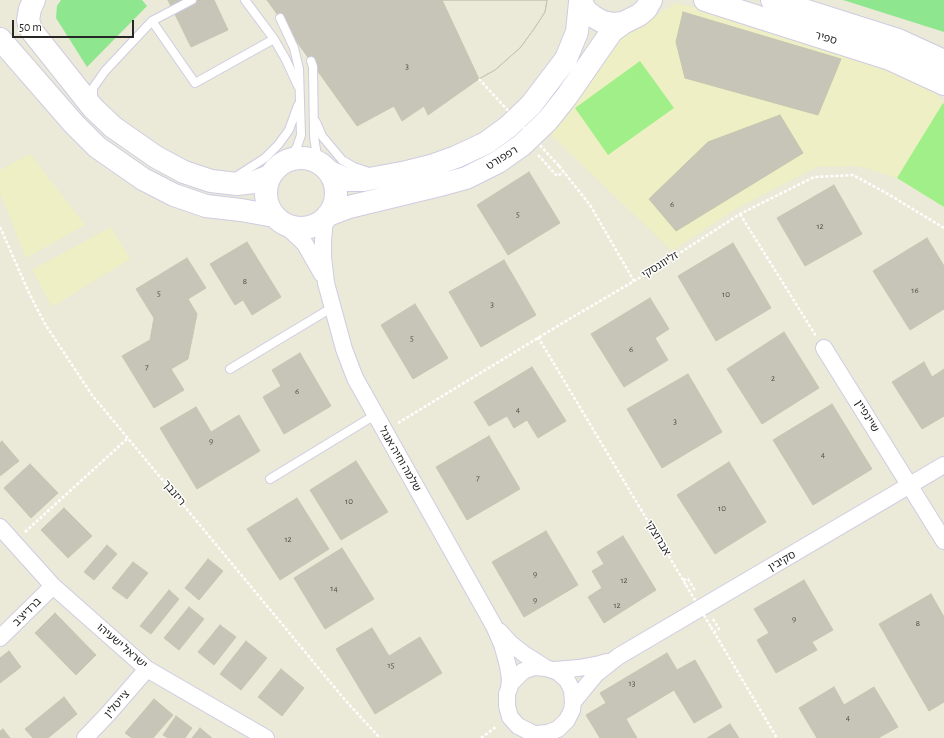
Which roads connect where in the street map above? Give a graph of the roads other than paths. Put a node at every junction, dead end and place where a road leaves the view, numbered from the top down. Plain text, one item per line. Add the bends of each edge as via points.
1 (34, 0) edge
2 (192, 0) edge
3 (245, 0) edge
4 (705, 0) edge
5 (772, 0) edge
6 (580, 1) edge
7 (651, 3) edge
8 (280, 18) dead end
9 (152, 22) junction
10 (623, 23) junction
11 (0, 39) edge
12 (274, 39) junction
13 (944, 61) edge
14 (311, 62) dead end
15 (944, 84) edge
16 (300, 91) junction
17 (300, 101) junction
18 (93, 108) junction
19 (314, 117) junction
20 (288, 160) junction
21 (323, 167) junction
22 (270, 176) junction
23 (386, 176) junction
24 (226, 183) junction
25 (326, 217) junction
26 (279, 220) junction
27 (326, 283) junction
28 (332, 307) junction
29 (824, 348) road end
30 (230, 369) dead end
31 (375, 415) junction
32 (944, 465) edge
33 (270, 479) dead end
34 (910, 485) junction
35 (0, 527) edge
36 (944, 541) edge
37 (53, 586) junction
38 (494, 626) junction
39 (0, 638) edge
40 (619, 656) junction
41 (147, 669) junction
42 (550, 669) junction
43 (509, 689) junction
44 (574, 702) junction
45 (567, 720) junction
46 (244, 733) edge
47 (539, 736) edge
48 (85, 738) edge
49 (266, 738) edge
50 (570, 738) edge

1 - 18 street via 28,20 31,30
2 - 9 lane
3 - 12 lane
4 - 15 street, ספיר via 890,59
5 - 13 street, ספיר via 898,40
6 - 10 street via 586,11 603,22
6 - 23 street, רפפורט via 577,32 566,59 531,105 508,127 486,143 456,157 413,171
7 - 10 street, רפפורט via 636,18
8 - 16 lane via 294,48 299,69
9 - 12 lane via 195,83
9 - 18 lane via 105,71 93,88
10 - 25 street, רפפורט via 612,31 553,114 526,141 498,162 466,178 348,207
11 - 26 street via 91,141 143,179 174,196 206,206 241,210
12 - 16 lane
14 - 19 lane
16 - 17 lane
17 - 20 lane via 301,135 297,148
17 - 24 lane via 289,130 278,145 265,158
18 - 24 street via 113,127 156,157 184,172
19 - 21 lane via 314,137
19 - 23 lane via 322,136 342,160 354,167
20 - 21 street via 308,159
20 - 22 street
21 - 23 street, רפפורט via 348,180
21 - 25 street via 333,179 336,188 333,207
22 - 24 street via 254,182
22 - 26 street via 266,196 269,207
25 - 26 street via 316,225 305,228 294,228
25 - 27 street, שלמה וחיה אנגל via 322,241
26 - 27 street, שלמה וחיה אנגל via 305,244
27 - 28 street, שלמה וחיה אנגל
28 - 30 lane
28 - 31 street, שלמה וחיה אנגל via 352,371
29 - 34 street, שיינפיין
31 - 33 lane
31 - 38 street, שלמה וחיה אנגל
32 - 34 street, סקיבין
34 - 36 street, שיינפיין
34 - 40 street, סקיבין
35 - 37 street, ישראל ישעיהו
37 - 39 street, ברדיצ'ב
37 - 41 street, ישראל ישעיהו
38 - 42 street, שלמה וחיה אנגל via 519,650
38 - 43 street, שלמה וחיה אנגל via 508,666
40 - 42 street, סקיבין via 600,664 579,668
40 - 44 street, סקיבין via 596,674
41 - 46 street, ישראל ישעיהו
41 - 48 street, צייטלין
42 - 43 street via 534,667 523,671 511,683
42 - 44 street via 558,672 566,680 572,690
43 - 47 street via 507,706 510,717 518,726
44 - 45 street
45 - 47 street via 558,729
45 - 50 street
46 - 49 street, ישראל ישעיהו

